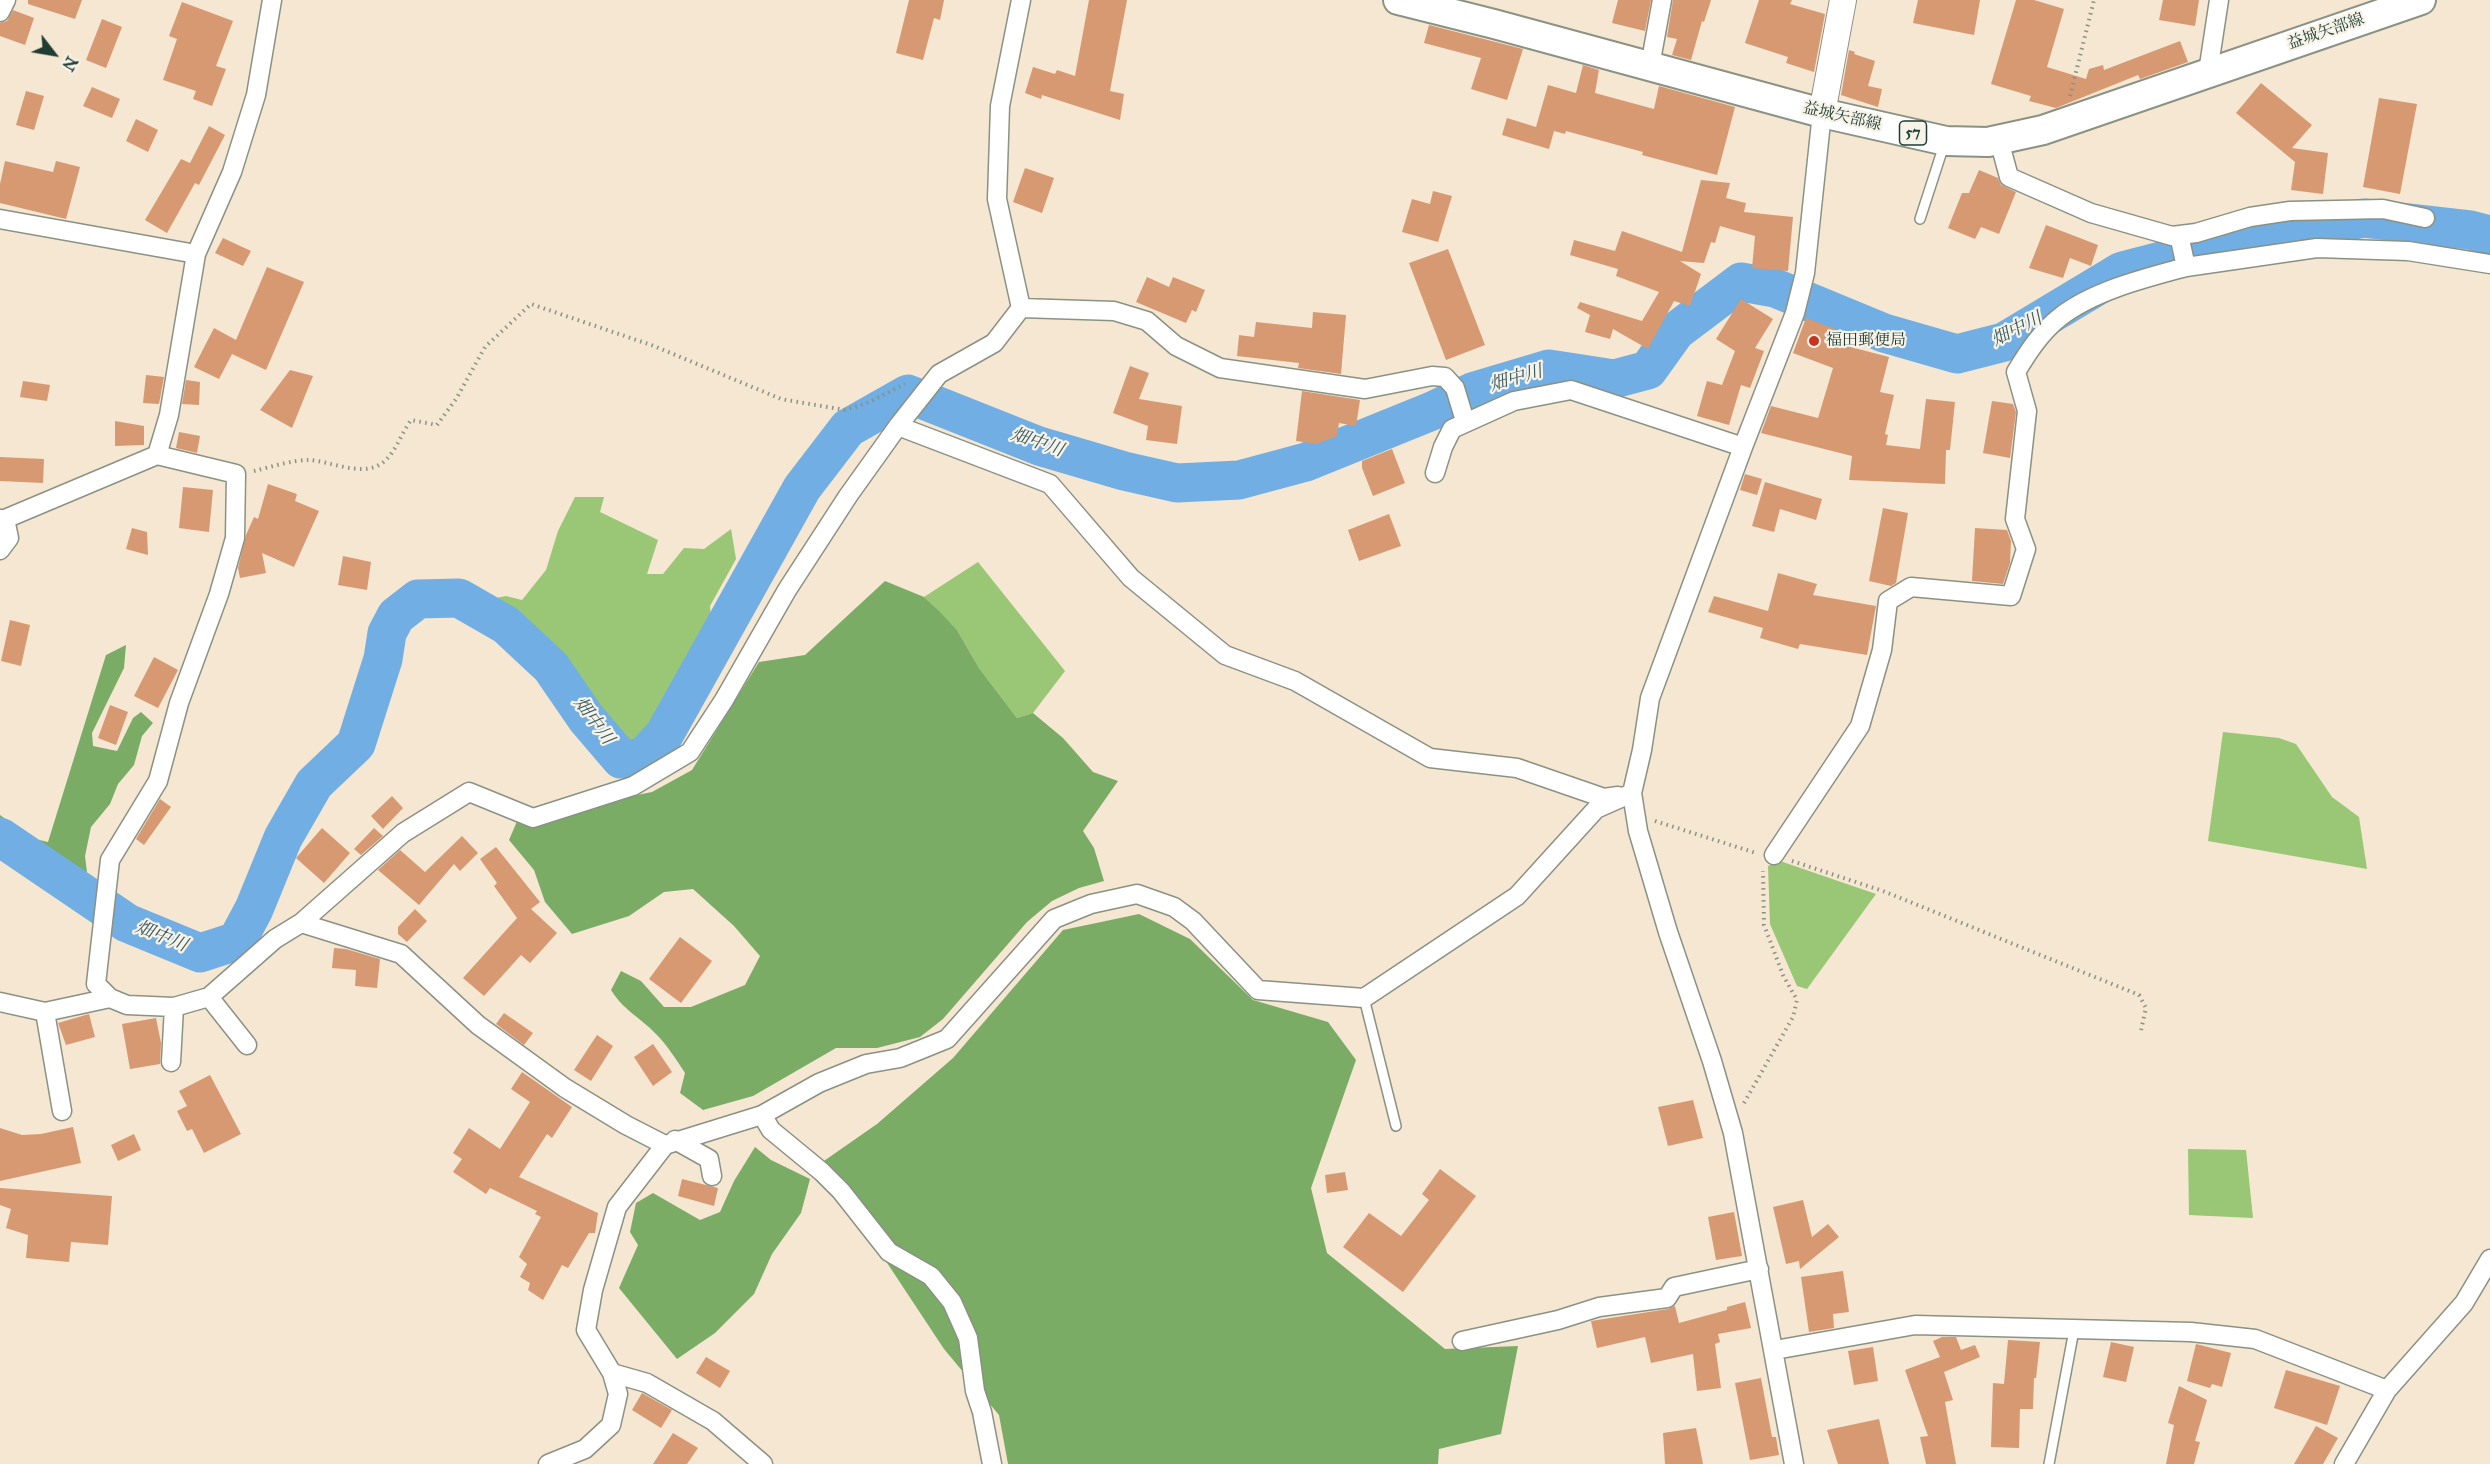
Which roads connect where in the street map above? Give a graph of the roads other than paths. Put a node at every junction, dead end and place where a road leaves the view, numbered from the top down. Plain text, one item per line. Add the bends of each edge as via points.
1 (6, 0) edge
2 (272, 0) edge
3 (1021, 0) edge
4 (1398, 0) edge
5 (1662, 0) edge
6 (1843, 0) edge
7 (2219, 0) edge
8 (2421, 0) edge
9 (0, 12) edge
10 (1650, 66) junction
11 (2208, 72) junction
12 (1822, 113) junction
13 (2000, 140) junction
14 (1946, 141) junction
15 (2425, 218) dead end
16 (0, 219) edge
17 (1920, 219) dead end
18 (2180, 238) junction
19 (196, 254) junction
20 (2490, 264) edge
21 (2185, 266) junction
22 (1021, 308) junction
23 (1464, 417) junction
24 (901, 422) junction
25 (1743, 447) junction
26 (157, 455) junction
27 (1435, 473) dead end
28 (3, 519) edge
29 (0, 550) edge
30 (1632, 793) junction
31 (1768, 855) road end
32 (301, 923) junction
33 (209, 997) junction
34 (110, 998) junction
35 (1364, 998) junction
36 (0, 1002) edge
37 (174, 1007) junction
38 (45, 1012) junction
39 (247, 1045) dead end
40 (171, 1062) dead end
41 (62, 1111) dead end
42 (762, 1114) junction
43 (1396, 1126) dead end
44 (670, 1142) junction
45 (712, 1176) dead end
46 (2490, 1259) edge
47 (1759, 1269) junction
48 (2074, 1330) junction
49 (1462, 1341) dead end
50 (1774, 1350) junction
51 (612, 1373) junction
52 (2387, 1390) junction
53 (548, 1464) edge
54 (763, 1464) edge
55 (992, 1464) edge
56 (1794, 1464) edge
57 (2049, 1464) edge
58 (2344, 1464) edge

1 - 9 street
2 - 19 street via 256,95 232,171
3 - 22 street via 1000,106 997,199
4 - 10 main road, 益城矢部線 / 57
5 - 10 street
6 - 12 street
7 - 11 street
8 - 11 main road, 益城矢部線 / 57
10 - 12 main road, 益城矢部線 / 57
11 - 13 main road, 益城矢部線 / 57 via 2043,130
12 - 14 main road, 益城矢部線 / 57
12 - 25 street via 1805,273 1796,313
13 - 14 main road, 益城矢部線 / 57
13 - 18 street via 2009,177 2091,213
14 - 17 lane
15 - 18 street via 2382,210 2290,211 2250,217
16 - 19 street
18 - 21 street
19 - 26 street via 169,415
20 - 21 street via 2408,250 2317,248
21 - 31 street via 2130,282 2084,303 2060,317 2034,343 2016,372 2027,411 2015,519 2026,549 2012,596 1911,587 1888,601 1882,650 1860,726
22 - 23 street via 1114,311 1147,321 1176,346 1220,368 1365,389 1445,377 1455,388
22 - 24 street via 994,343 933,381
23 - 25 street via 1514,401 1571,390
23 - 27 street via 1452,429
24 - 30 street via 1050,484 1131,578 1225,655 1295,681 1430,758 1517,768 1604,798
24 - 32 street via 787,590 690,752 633,786 533,818 469,792 403,833
25 - 30 street via 1650,699
26 - 28 street
26 - 34 street via 236,474 235,537 219,594 179,703 158,781 110,860 96,984
28 - 29 street via 9,538
30 - 35 street via 1596,809 1517,896
30 - 47 street via 1638,831 1668,932 1733,1133
32 - 33 street via 274,939
32 - 44 street via 401,954 478,1025 555,1081 626,1125
33 - 37 street
33 - 39 street
34 - 37 street via 127,1005
34 - 38 street
35 - 42 street via 1258,990 1193,921 1174,907 1137,894 1091,904 1054,919 947,1039 819,1083
35 - 43 lane
36 - 38 street
37 - 40 street
38 - 41 street
42 - 44 street
42 - 55 street via 771,1130 842,1191 889,1252 931,1276 952,1302 968,1338 975,1391
44 - 45 street via 709,1159
44 - 51 street via 617,1208 592,1290 586,1330
46 - 52 street via 2464,1304
47 - 49 street via 1674,1287 1667,1298 1599,1307
47 - 50 street
48 - 50 street via 1915,1325
48 - 52 street via 2191,1332 2255,1339
48 - 57 lane
50 - 56 street
51 - 53 street via 618,1394 611,1425 585,1449
51 - 54 street via 647,1383 713,1420
52 - 58 street

